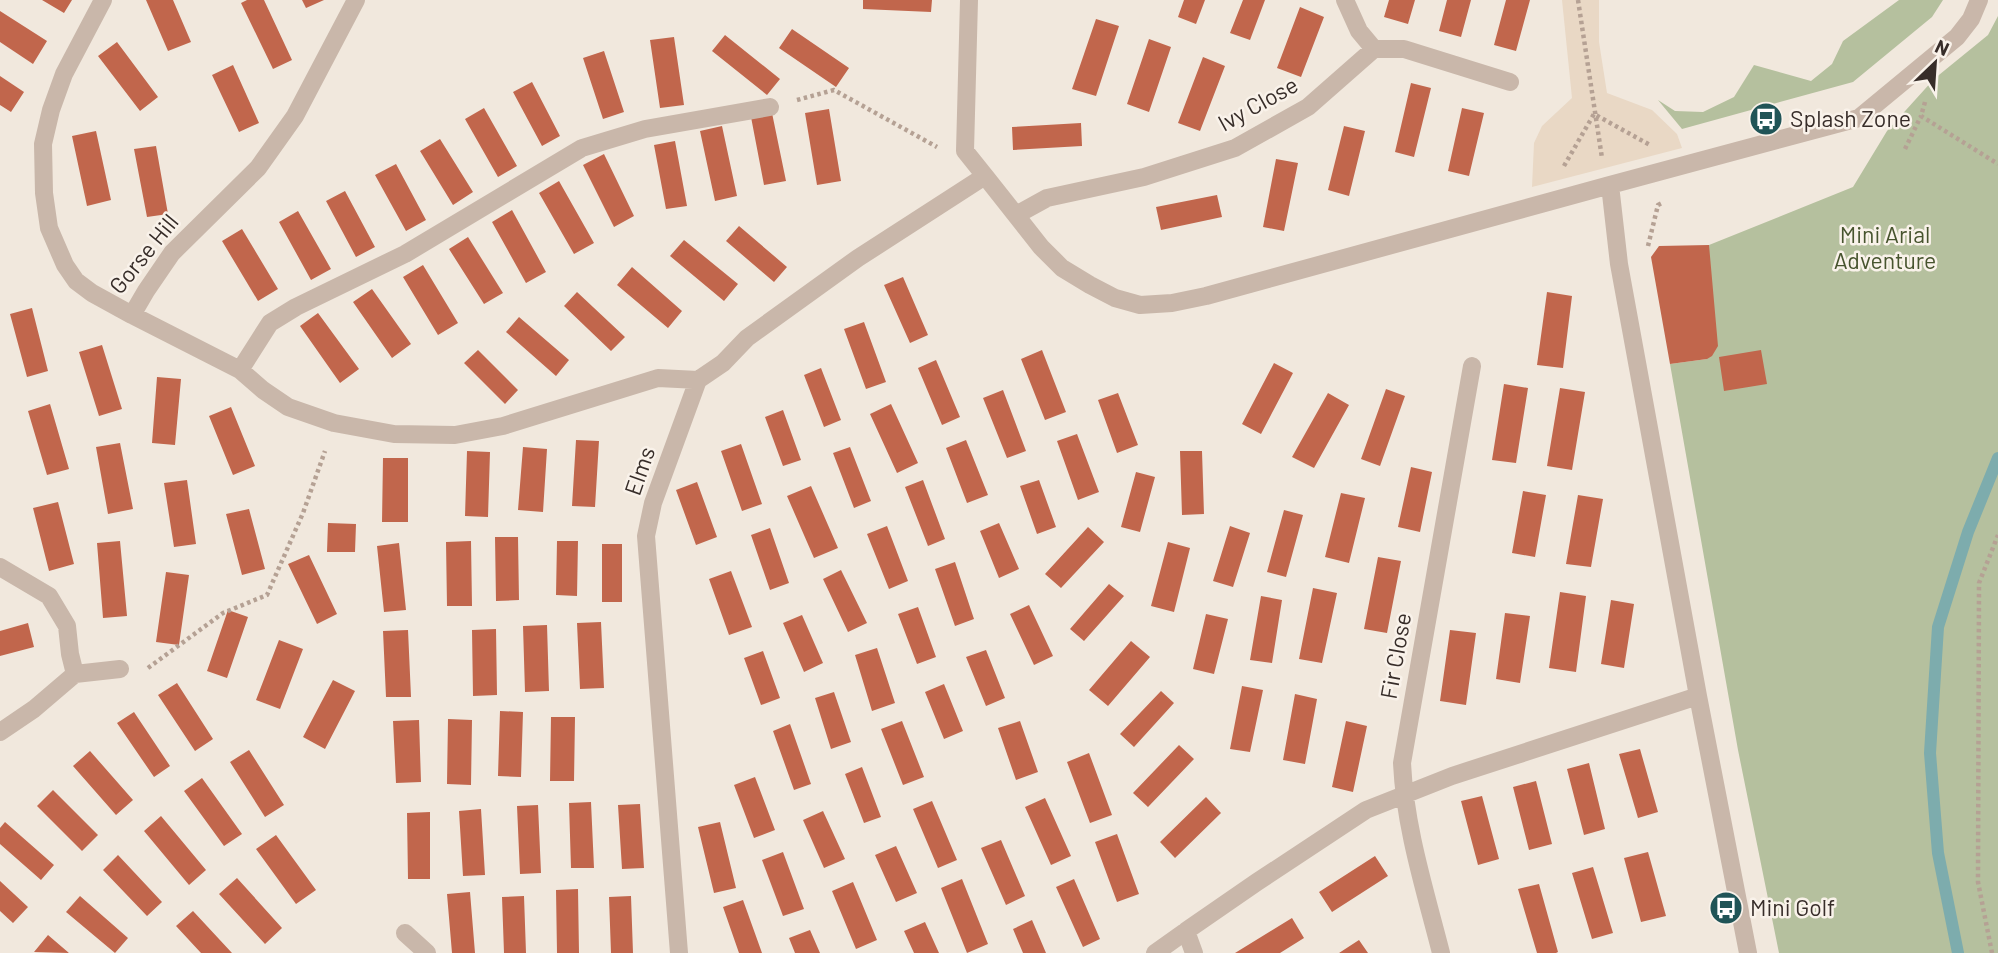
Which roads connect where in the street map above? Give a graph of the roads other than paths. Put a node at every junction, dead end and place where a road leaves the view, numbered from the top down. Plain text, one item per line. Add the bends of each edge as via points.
1 (103, 0) edge
2 (356, 0) edge
3 (969, 0) edge
4 (1345, 0) edge
5 (1979, 0) edge
6 (1374, 49) junction
7 (1510, 82) dead end
8 (769, 107) road end
9 (985, 177) junction
10 (1610, 185) junction
11 (1016, 215) junction
12 (132, 316) junction
13 (1472, 366) dead end
14 (240, 369) junction
15 (698, 380) junction
16 (0, 567) edge
17 (120, 669) road end
18 (75, 674) junction
19 (1698, 696) junction
20 (0, 732) edge
21 (1404, 797) junction
22 (1186, 931) junction
23 (405, 933) dead end
24 (427, 953) edge
25 (679, 953) edge
26 (1155, 953) edge
27 (1194, 953) edge
28 (1441, 953) edge
29 (1748, 953) edge

1 - 12 lane, Gorse Hill via 64,74 51,110 43,144 44,193 49,228 76,281
2 - 12 lane, Gorse Hill via 295,116 258,167 172,253
3 - 9 lane via 965,151
4 - 6 lane via 1359,31
5 - 10 lane via 1957,37 1859,118
6 - 7 lane via 1404,49
6 - 11 lane, Ivy Close via 1308,107 1235,148 1144,177 1047,198
8 - 14 lane via 645,129 582,148 405,254 270,323
9 - 11 lane
9 - 15 lane via 858,258 747,338
10 - 11 lane via 1206,296 1140,305 1115,298 1062,268
10 - 19 lane via 1619,264
12 - 14 lane
13 - 21 lane, Fir Close via 1402,763
14 - 15 lane via 288,407 334,424 394,434 455,435 503,426 658,378
15 - 25 lane, Elms via 653,503 646,536
16 - 18 lane via 49,596 67,626
17 - 18 lane
18 - 20 lane
19 - 21 lane via 1452,776
19 - 29 lane
21 - 22 lane via 1366,810
21 - 28 lane, Fir Close
22 - 26 lane
22 - 27 lane
23 - 24 lane

